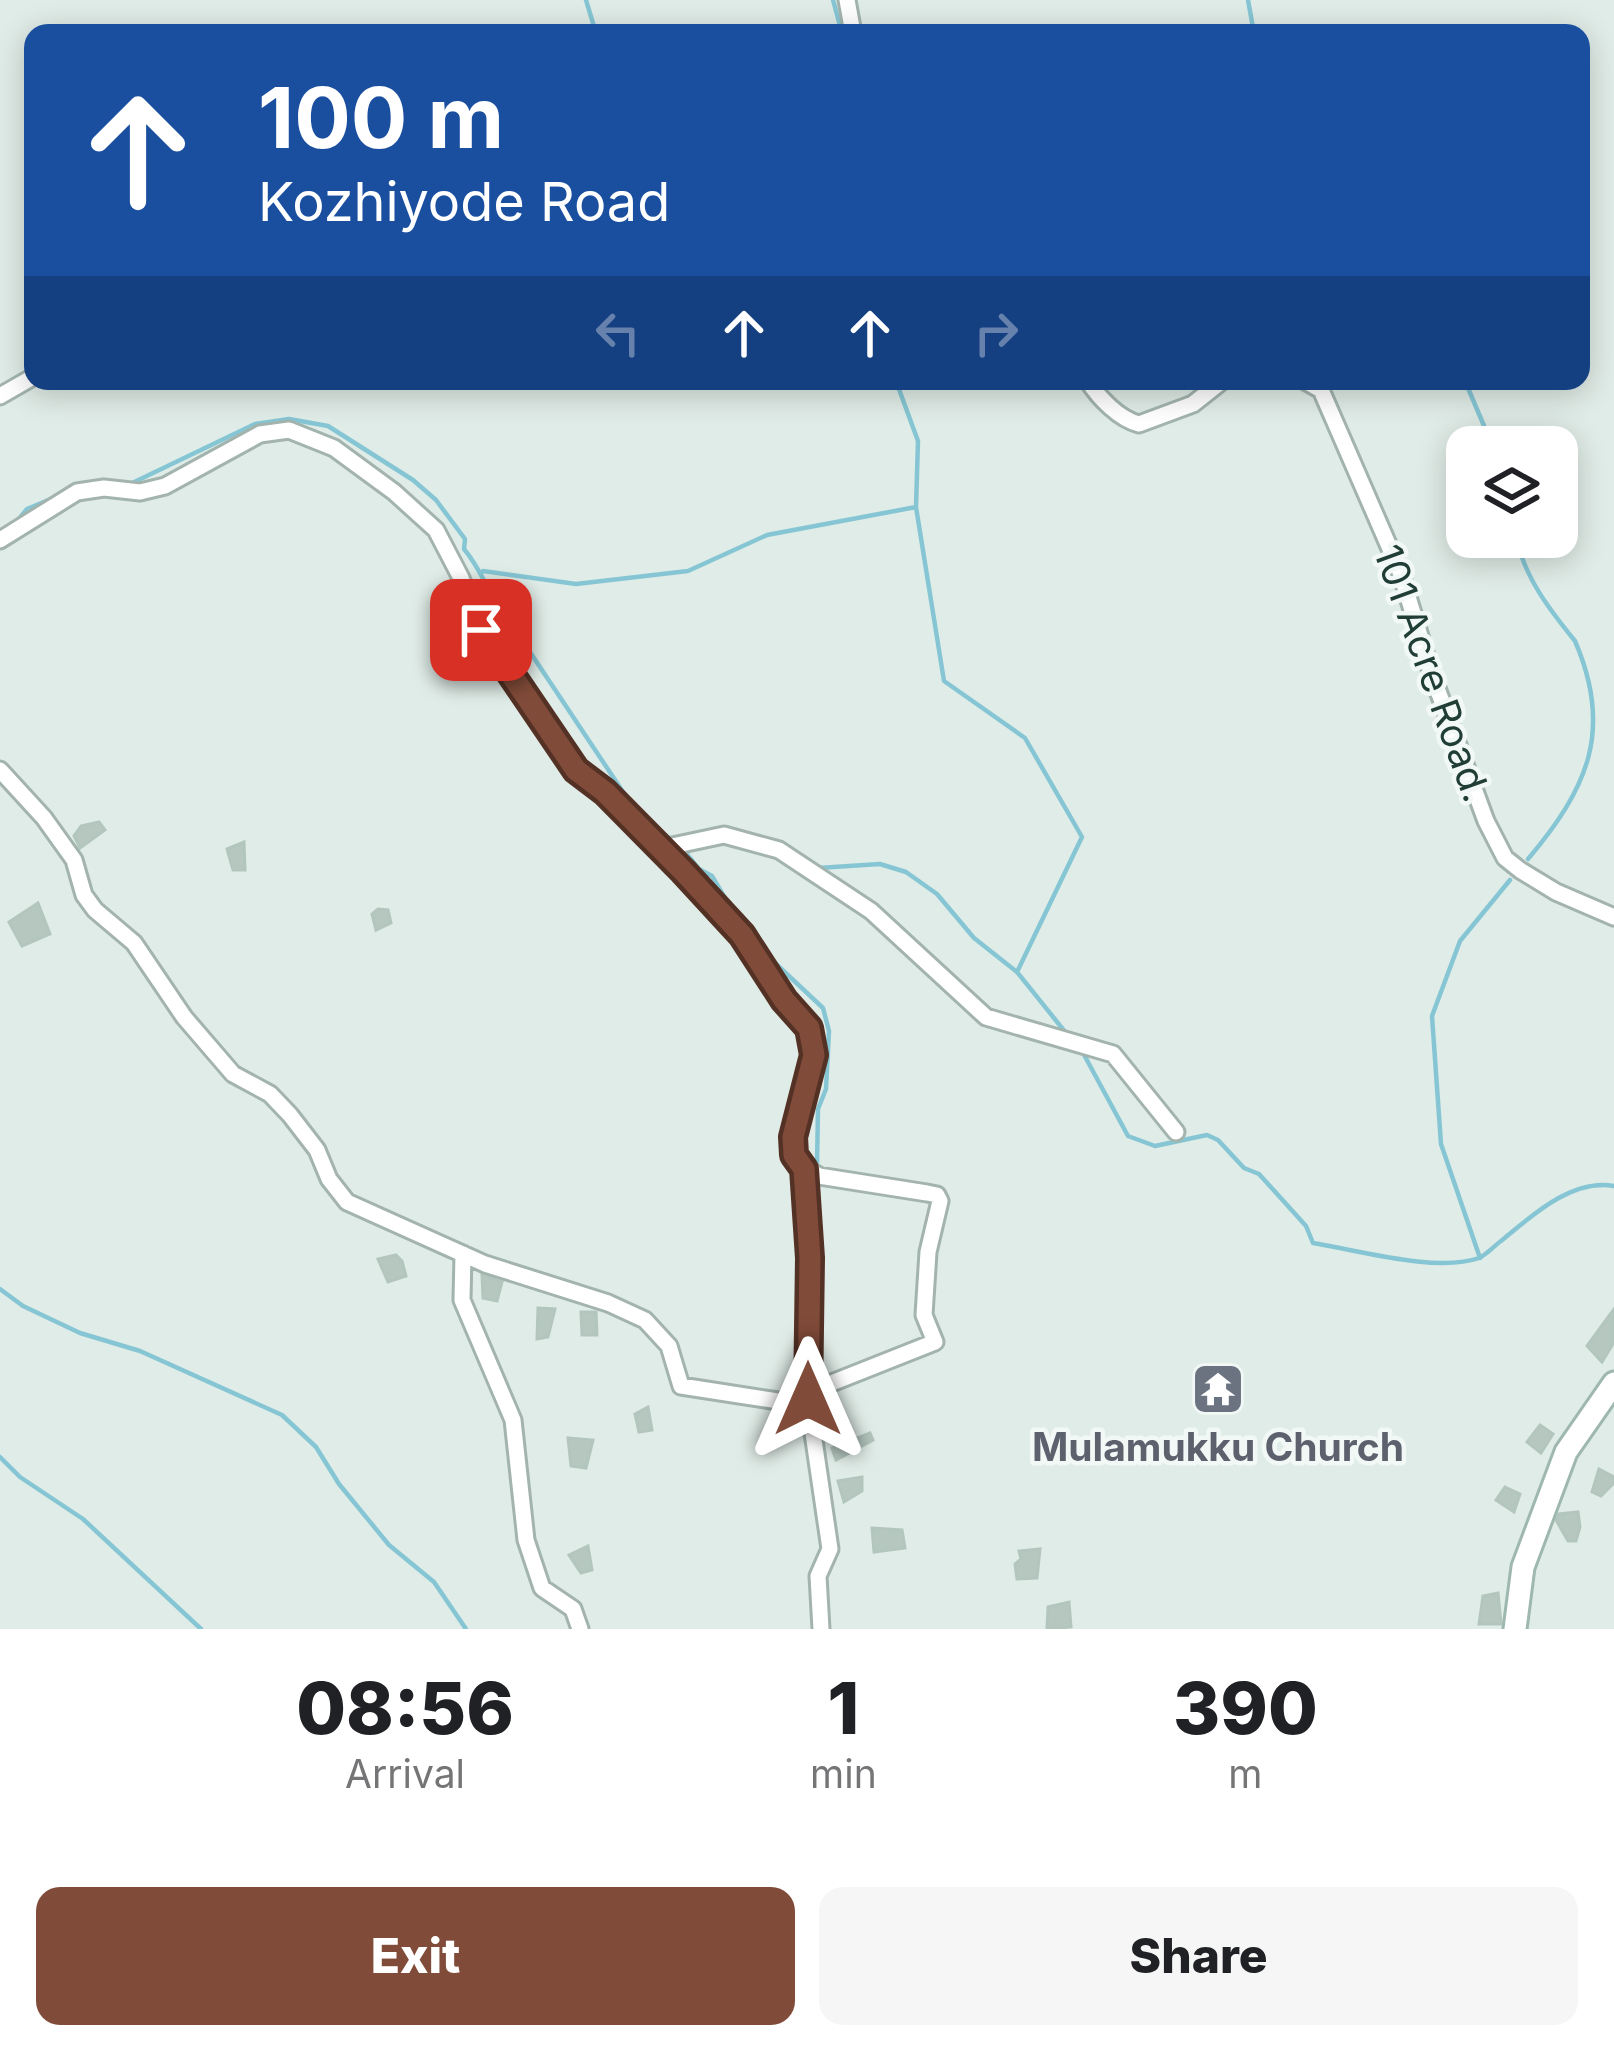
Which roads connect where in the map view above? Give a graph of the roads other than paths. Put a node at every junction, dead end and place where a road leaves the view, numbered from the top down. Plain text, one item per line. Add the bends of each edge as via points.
1 (1096, 390) edge
2 (1211, 390) edge
3 (1320, 390) edge
4 (0, 540) edge
5 (0, 770) edge
6 (663, 848) junction
7 (1614, 916) edge
8 (1176, 1132) dead end
9 (804, 1169) junction
10 (464, 1254) junction
11 (1614, 1383) edge
12 (808, 1399) junction
13 (812, 1418) junction
14 (580, 1629) edge
15 (821, 1629) edge
16 (1515, 1629) edge

1 - 2 street via 1132,424
3 - 7 street, 101 Acre Road. via 1384,534 1505,858 1556,892
4 - 6 street via 77,492 164,487 260,434 289,430 322,443 436,530 481,630 565,756
5 - 10 street via 74,860 86,899 134,943 233,1074 290,1114 343,1197
6 - 8 street via 724,835 779,850 872,910 986,1017 1113,1054
6 - 9 street via 742,935 809,1028 814,1055 793,1137
9 - 12 street
9 - 12 street via 940,1202 924,1315 934,1342
10 - 13 street via 645,1320 669,1346 681,1386 778,1401
10 - 14 street via 462,1300 513,1420 526,1540 542,1588 573,1609
11 - 16 main road via 1566,1452 1523,1567
12 - 13 street
13 - 15 street via 830,1549 818,1576

